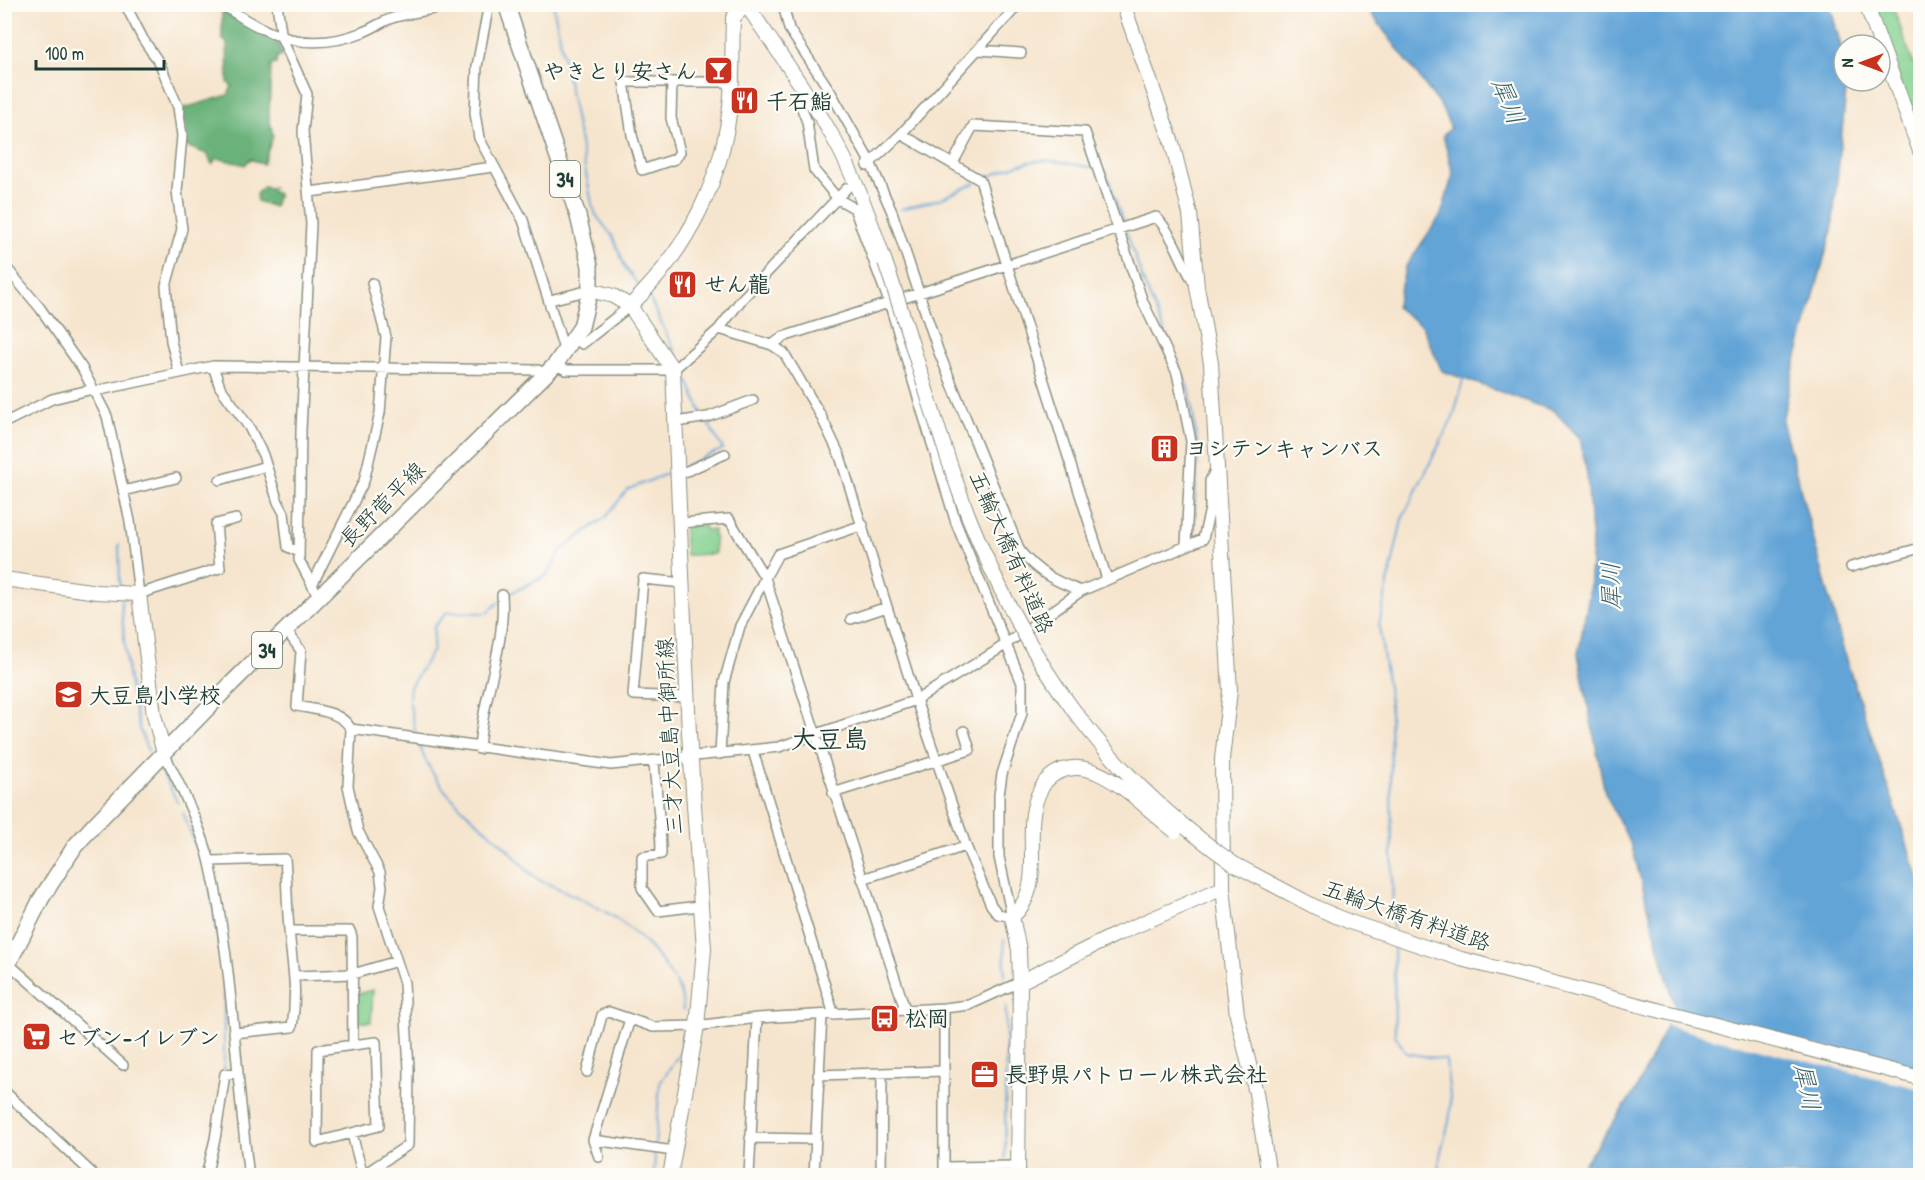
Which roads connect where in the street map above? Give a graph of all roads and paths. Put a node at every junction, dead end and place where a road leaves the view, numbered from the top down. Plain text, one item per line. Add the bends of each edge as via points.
1 (143, 4) edge
2 (222, 4) edge
3 (277, 4) edge
4 (459, 4) edge
5 (489, 4) edge
6 (506, 4) edge
7 (746, 4) edge
8 (783, 4) edge
9 (1019, 4) edge
10 (1123, 4) edge
11 (1866, 4) edge
12 (125, 5) edge
13 (282, 39) junction
14 (979, 50) junction
15 (1021, 53) dead end
16 (672, 82) junction
17 (731, 82) junction
18 (798, 98) dead end
19 (901, 135) junction
20 (1920, 151) edge
21 (954, 163) junction
22 (868, 164) junction
23 (493, 167) junction
24 (848, 188) dead end
25 (310, 192) junction
26 (838, 199) junction
27 (1118, 229) junction
28 (4, 265) edge
29 (1007, 265) junction
30 (372, 283) dead end
31 (1197, 287) junction
32 (590, 290) junction
33 (920, 292) junction
34 (550, 300) junction
35 (889, 302) junction
36 (630, 306) junction
37 (720, 329) junction
38 (582, 344) dead end
39 (772, 345) junction
40 (563, 346) dead end
41 (213, 366) junction
42 (305, 366) junction
43 (384, 370) junction
44 (550, 370) junction
45 (673, 370) junction
46 (179, 373) junction
47 (94, 390) junction
48 (753, 400) dead end
49 (676, 422) junction
50 (4, 423) edge
51 (725, 454) dead end
52 (1218, 464) junction
53 (266, 466) junction
54 (678, 475) junction
55 (176, 478) dead end
56 (220, 480) dead end
57 (123, 491) junction
58 (236, 519) dead end
59 (681, 523) junction
60 (863, 525) junction
61 (1186, 545) junction
62 (1920, 548) edge
63 (299, 552) junction
64 (1851, 567) dead end
65 (765, 578) junction
66 (4, 579) edge
67 (1107, 579) junction
68 (683, 583) junction
69 (316, 591) junction
70 (1081, 591) junction
71 (139, 594) junction
72 (502, 599) dead end
73 (887, 607) junction
74 (851, 619) dead end
75 (287, 631) junction
76 (1006, 643) junction
77 (687, 697) junction
78 (916, 700) junction
79 (351, 729) junction
80 (964, 731) dead end
81 (816, 735) junction
82 (478, 749) junction
83 (753, 751) junction
84 (164, 753) junction
85 (720, 754) junction
86 (690, 756) junction
87 (936, 761) junction
88 (654, 762) junction
89 (833, 792) junction
90 (966, 846) junction
91 (210, 861) junction
92 (1234, 864) junction
93 (862, 879) junction
94 (1223, 888) junction
95 (699, 906) junction
96 (1012, 917) junction
97 (289, 931) junction
98 (398, 961) junction
99 (7, 963) edge
100 (353, 974) junction
101 (296, 976) junction
102 (1020, 982) junction
103 (944, 1008) junction
104 (905, 1009) junction
105 (822, 1015) junction
106 (834, 1015) junction
107 (758, 1018) junction
108 (630, 1019) junction
109 (697, 1026) junction
110 (234, 1033) junction
111 (353, 1045) junction
112 (123, 1065) dead end
113 (944, 1071) junction
114 (587, 1072) dead end
115 (238, 1073) junction
116 (882, 1073) junction
117 (818, 1075) junction
118 (1920, 1078) edge
119 (4, 1091) edge
120 (352, 1134) junction
121 (750, 1138) junction
122 (593, 1140) junction
123 (814, 1140) junction
124 (674, 1150) junction
125 (599, 1157) dead end
126 (1018, 1171) edge
127 (944, 1172) edge
128 (363, 1175) edge
129 (95, 1176) edge
130 (206, 1176) edge
131 (249, 1176) edge
132 (670, 1176) edge
133 (749, 1176) edge
134 (814, 1176) edge
135 (881, 1176) edge
136 (1269, 1176) edge

1 - 12 street
2 - 13 street via 240,18
3 - 13 street
4 - 13 street via 394,18 361,33 329,40 306,43
5 - 23 street via 477,66 475,113 479,138
6 - 32 main road, 長野菅平線 / 34 via 586,242
7 - 17 main road via 732,18
7 - 92 main road, 五輪大橋有料道路, bridge via 836,141 860,191 970,520 1002,593 1038,659 1079,718 1127,776 1179,823
8 - 22 street via 789,29 830,91
9 - 14 street
10 - 31 main road via 1172,143 1190,214
11 - 20 main road
12 - 46 street via 160,64 178,107 182,136 177,191 182,229 166,286 171,341
13 - 25 street via 307,94 303,131
14 - 15 street
14 - 19 street
16 - 16 street via 671,118 680,152 675,159 642,170 624,82
16 - 17 street
17 - 36 main road via 727,128 717,173 682,242
18 - 26 street via 807,122 814,170
19 - 21 street
19 - 22 street
21 - 27 street via 973,126 1085,132
21 - 29 street via 980,180
22 - 33 street via 892,212
23 - 25 street
23 - 34 street via 524,220
24 - 26 street
25 - 42 street
26 - 35 street via 854,208
26 - 37 street via 742,299
27 - 29 street
27 - 31 street via 1156,217
27 - 61 street via 1143,302 1177,373 1191,441
28 - 47 street via 40,308
29 - 33 street
29 - 67 street
30 - 43 street via 386,337
31 - 52 main road via 1210,363
32 - 34 street
32 - 36 main road
32 - 44 main road, 長野菅平線 / 34 via 581,327
33 - 35 street
33 - 70 street via 942,360 1020,551 1051,580
34 - 40 street
35 - 39 street via 783,337
35 - 76 street via 956,523
36 - 38 street
36 - 45 main road
37 - 39 street
37 - 45 street
39 - 60 street via 784,353 821,416 840,456
41 - 42 street
41 - 46 street
41 - 53 street via 220,387 249,427
42 - 43 street
42 - 63 street
43 - 44 street
43 - 69 street via 380,413 364,481
44 - 45 street
44 - 69 main road, 長野菅平線 / 34
45 - 49 main road, 三才大豆島中御所線
46 - 47 street
47 - 50 street via 52,399
47 - 57 street via 107,416
48 - 49 street via 705,417
49 - 54 main road, 三才大豆島中御所線
51 - 54 street
52 - 61 street via 1210,481 1210,509 1203,538
52 - 94 main road via 1230,691 1222,759
53 - 56 street
53 - 63 street via 284,513 288,546
54 - 59 main road, 三才大豆島中御所線
55 - 57 street
57 - 71 street
58 - 71 street via 216,524 220,568
59 - 65 street via 729,519
59 - 68 main road, 三才大豆島中御所線
60 - 65 street via 778,554
60 - 73 street
61 - 67 street
62 - 64 street
63 - 69 street via 299,560
65 - 81 street
65 - 85 street via 740,626 724,682
66 - 71 main road
67 - 70 street
68 - 77 main road, 三才大豆島中御所線
68 - 77 street via 643,579 633,695
69 - 75 main road, 長野菅平線 / 34
70 - 76 street
71 - 84 main road via 154,715
72 - 82 street via 504,621
73 - 74 street
73 - 78 street
75 - 79 street via 301,651 297,706 337,716 346,720
75 - 84 main road, 長野菅平線 / 34
76 - 78 street
76 - 96 street via 1017,666 1024,701 999,795 999,857
77 - 86 main road, 三才大豆島中御所線
78 - 81 street
78 - 87 street
79 - 82 street
79 - 98 street via 348,786 358,831 380,872 379,906
80 - 87 street via 970,750
81 - 83 street
81 - 89 street
82 - 88 street via 611,765
83 - 85 street
83 - 106 street
84 - 91 street
84 - 99 main road, 長野菅平線 / 34 via 75,846 41,898
85 - 86 street
86 - 88 street
86 - 95 main road, 三才大豆島中御所線
87 - 89 street
87 - 90 street
88 - 95 street via 661,854 642,857 642,888 658,911
89 - 93 street
90 - 93 street
90 - 96 street via 991,905 998,914
91 - 97 street via 285,859
91 - 110 street
92 - 96 main road, bridge via 1179,834 1108,777 1092,769 1064,768 1046,781 1038,794 1033,811 1028,898
92 - 118 main road, 五輪大橋有料道路 via 1339,917 1461,959
93 - 104 street
94 - 102 main road
94 - 136 main road via 1238,1015
95 - 109 main road, 三才大豆島中御所線 via 704,958
96 - 102 main road
97 - 100 street via 350,931
97 - 101 street
98 - 100 street
98 - 128 street via 404,983 409,1069 408,1145
99 - 112 street
100 - 101 street
100 - 111 street
101 - 110 street via 292,1027
102 - 103 street via 969,1005
102 - 126 main road
103 - 104 street
103 - 113 street
104 - 106 street
105 - 106 street
105 - 107 street
105 - 117 street
107 - 109 street
107 - 121 street
108 - 109 street via 653,1027
108 - 114 street via 609,1012 602,1015
108 - 122 street
109 - 124 main road, 三才大豆島中御所線
110 - 115 street
111 - 120 street via 375,1042 379,1126
111 - 120 street via 318,1050 317,1142
113 - 116 street
113 - 127 street
115 - 130 street via 225,1074
115 - 131 street
116 - 117 street
116 - 135 street
117 - 123 street
119 - 129 street
120 - 128 street
121 - 123 street
121 - 133 street
122 - 124 street
122 - 125 street
123 - 134 street
124 - 132 main road, 三才大豆島中御所線
126 - 127 street

